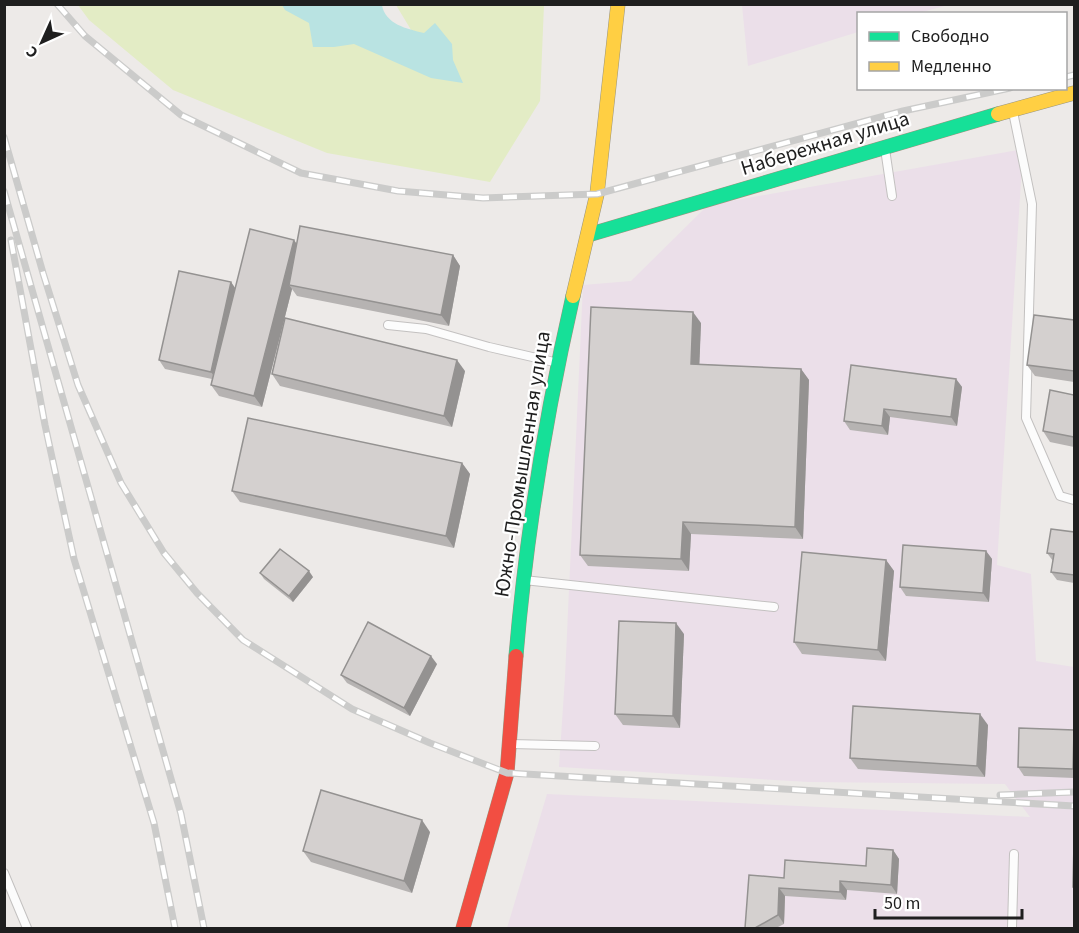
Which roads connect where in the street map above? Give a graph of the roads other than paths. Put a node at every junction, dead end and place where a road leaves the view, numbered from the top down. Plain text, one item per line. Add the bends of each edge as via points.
1 (618, 4) edge
2 (1074, 93) edge
3 (1012, 109) junction
4 (885, 147) junction
5 (892, 196) dead end
6 (588, 235) junction
7 (388, 325) edge
8 (557, 363) junction
9 (1074, 500) edge
10 (523, 580) junction
11 (774, 607) dead end
12 (509, 744) junction
13 (595, 746) dead end
14 (1014, 854) dead end
15 (4, 873) edge
16 (27, 928) edge
17 (463, 928) edge
18 (1012, 928) edge

1 - 6 street, Южно-Промышленная улица via 597,194
2 - 3 street, Набережная улица
3 - 4 street, Набережная улица
3 - 9 lane via 1032,204 1026,418 1060,496
4 - 5 lane
4 - 6 street, Набережная улица
6 - 8 street, Южно-Промышленная улица
7 - 8 lane via 426,329
8 - 10 street, Южно-Промышленная улица
10 - 11 lane
10 - 12 street, Южно-Промышленная улица
12 - 13 lane
12 - 17 street, Южно-Промышленная улица via 507,773
14 - 18 lane
15 - 16 lane

